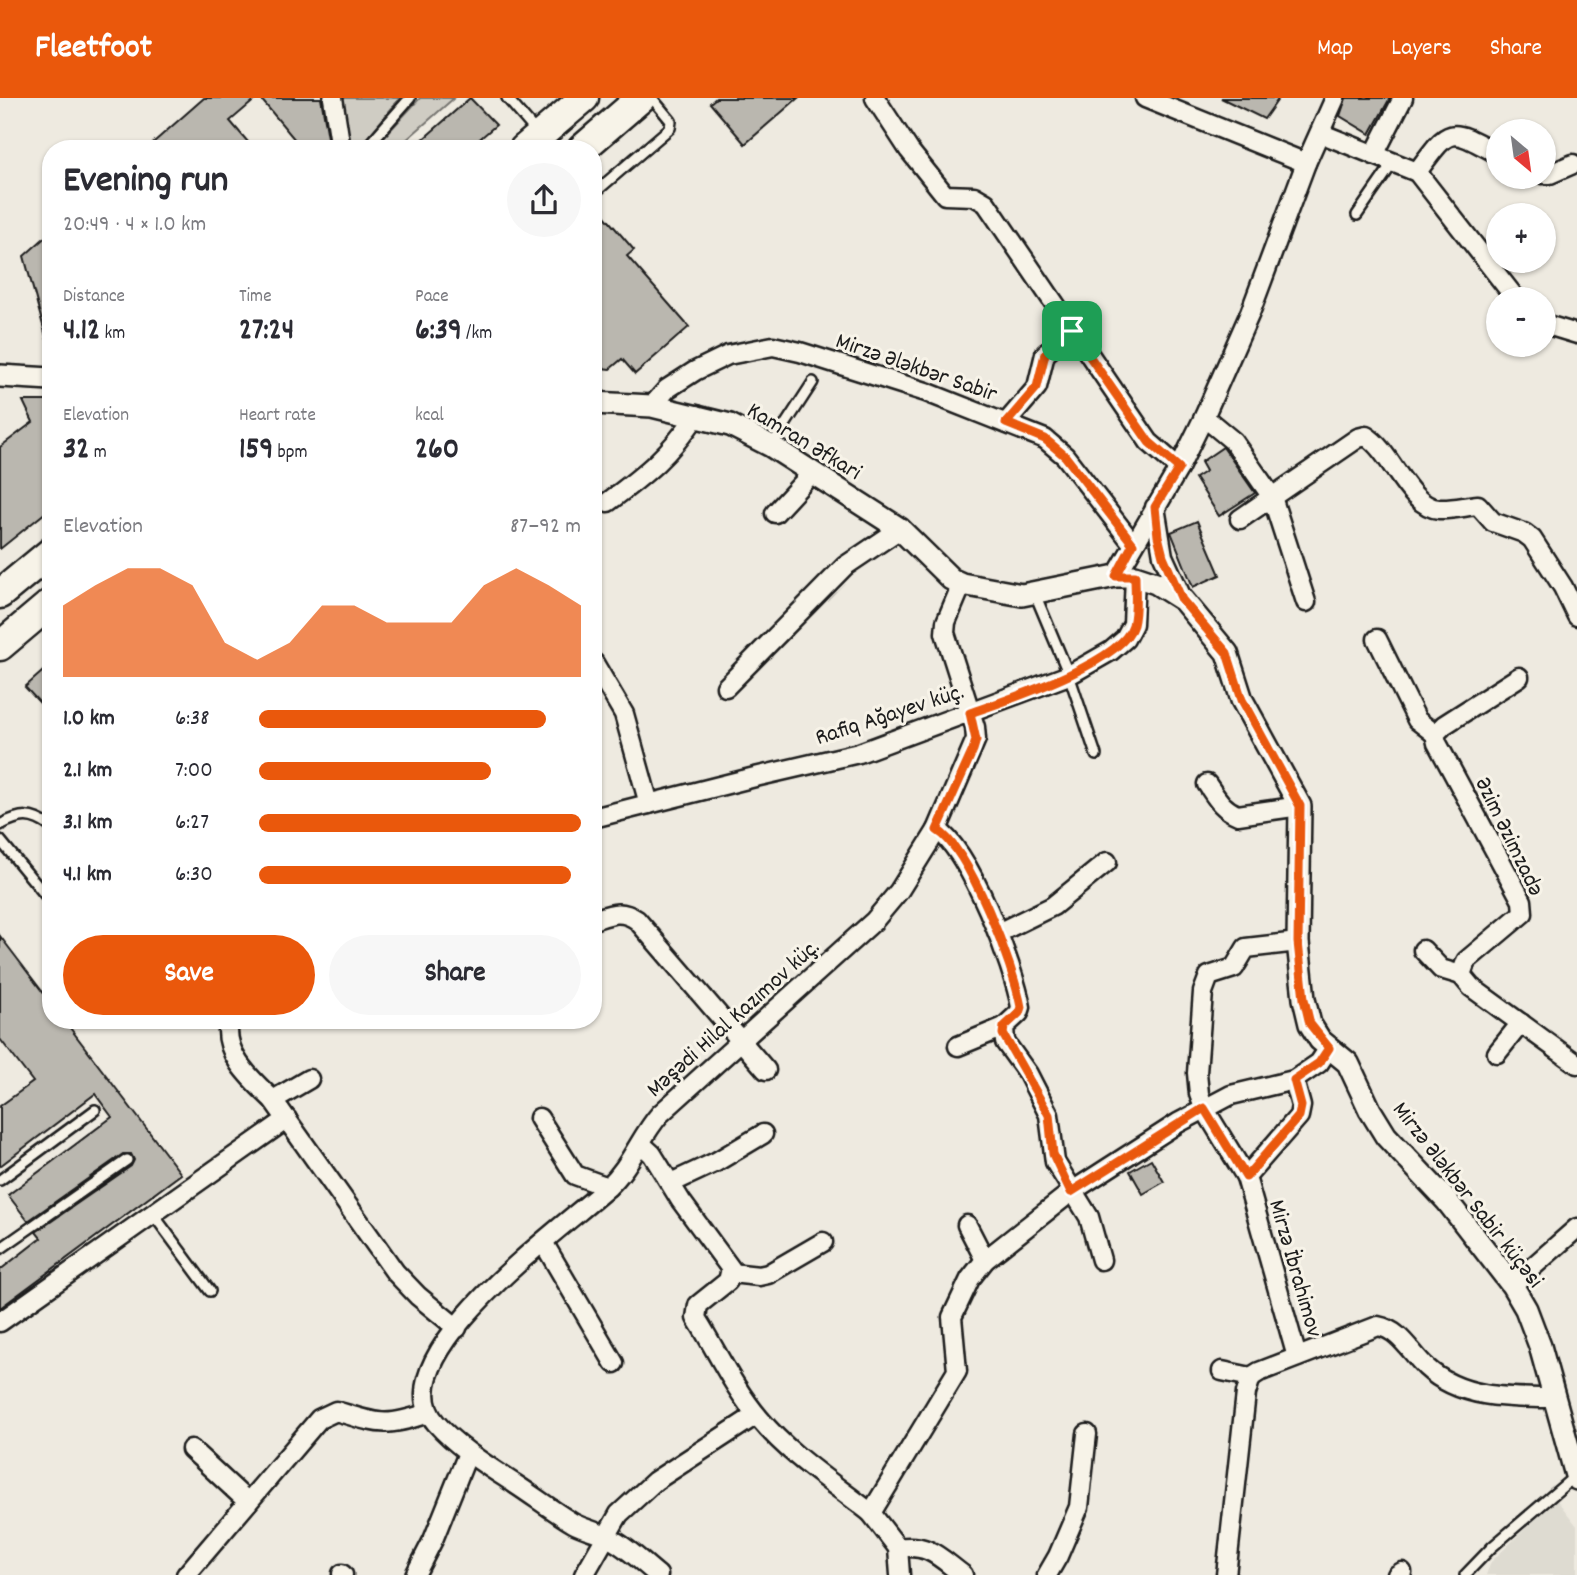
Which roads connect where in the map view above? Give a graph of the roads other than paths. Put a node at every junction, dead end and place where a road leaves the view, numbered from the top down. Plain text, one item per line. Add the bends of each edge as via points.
1 (332, 98) edge
2 (410, 98) edge
3 (507, 98) edge
4 (584, 98) edge
5 (641, 98) edge
6 (652, 98) edge
7 (875, 98) edge
8 (1145, 98) edge
9 (1335, 98) edge
10 (1403, 98) edge
11 (1320, 133) junction
12 (339, 140) edge
13 (373, 140) edge
14 (531, 140) edge
15 (534, 140) edge
16 (592, 140) edge
17 (1486, 148) edge
18 (1374, 155) junction
19 (1306, 163) junction
20 (1393, 163) junction
21 (1573, 164) dead end
22 (1556, 170) edge
23 (1417, 172) junction
24 (602, 186) edge
25 (1357, 215) dead end
26 (1507, 287) edge
27 (1556, 328) edge
28 (1072, 331) junction
29 (1577, 334) edge
30 (0, 376) edge
31 (42, 378) edge
32 (813, 382) dead end
33 (602, 404) edge
34 (652, 406) junction
35 (697, 415) junction
36 (1204, 417) junction
37 (1006, 423) junction
38 (771, 446) junction
39 (1179, 468) junction
40 (812, 473) junction
41 (1272, 497) junction
42 (608, 502) dead end
43 (1155, 507) junction
44 (775, 513) dead end
45 (1240, 519) dead end
46 (900, 529) junction
47 (1133, 544) junction
48 (42, 559) edge
49 (1126, 576) junction
50 (962, 584) junction
51 (0, 594) edge
52 (1035, 594) junction
53 (1182, 600) junction
54 (1306, 602) dead end
55 (42, 611) edge
56 (1577, 616) edge
57 (1377, 639) dead end
58 (0, 646) edge
59 (1069, 675) junction
60 (602, 677) edge
61 (1518, 677) dead end
62 (726, 687) dead end
63 (970, 713) junction
64 (1435, 734) junction
65 (1097, 755) dead end
66 (1207, 784) dead end
67 (649, 804) junction
68 (1300, 806) junction
69 (602, 816) edge
70 (42, 821) edge
71 (0, 825) edge
72 (937, 830) junction
73 (0, 840) edge
74 (1107, 862) dead end
75 (42, 891) edge
76 (602, 917) edge
77 (998, 933) junction
78 (1298, 942) junction
79 (1423, 950) dead end
80 (1461, 975) junction
81 (1521, 1024) junction
82 (1004, 1027) junction
83 (229, 1029) edge
84 (740, 1041) junction
85 (958, 1046) dead end
86 (1329, 1048) junction
87 (1497, 1053) dead end
88 (1577, 1064) edge
89 (766, 1070) dead end
90 (309, 1079) dead end
91 (1294, 1080) junction
92 (273, 1100) junction
93 (1204, 1108) junction
94 (95, 1110) dead end
95 (539, 1118) dead end
96 (287, 1119) junction
97 (763, 1134) dead end
98 (641, 1144) junction
99 (127, 1160) dead end
100 (1246, 1177) junction
101 (0, 1180) edge
102 (671, 1183) junction
103 (608, 1187) junction
104 (1071, 1192) junction
105 (153, 1214) junction
106 (967, 1225) dead end
107 (1577, 1228) edge
108 (543, 1242) junction
109 (823, 1242) dead end
110 (1, 1246) edge
111 (1101, 1260) dead end
112 (985, 1261) junction
113 (731, 1273) junction
114 (1512, 1285) junction
115 (210, 1291) dead end
116 (0, 1322) edge
117 (457, 1328) junction
118 (1297, 1357) junction
119 (614, 1363) dead end
120 (1222, 1371) dead end
121 (1251, 1377) junction
122 (1554, 1398) junction
123 (428, 1413) junction
124 (756, 1415) junction
125 (1087, 1434) dead end
126 (191, 1449) dead end
127 (468, 1453) junction
128 (1576, 1478) edge
129 (248, 1502) junction
130 (871, 1513) junction
131 (607, 1536) junction
132 (898, 1548) junction
133 (186, 1575) edge
134 (415, 1575) edge
135 (584, 1575) edge
136 (659, 1575) edge
137 (900, 1575) edge
138 (963, 1575) edge
139 (1047, 1575) edge
140 (1226, 1575) edge
141 (1465, 1575) edge

1 - 12 street
2 - 13 lane
3 - 14 lane
4 - 15 main road
5 - 16 main road
6 - 24 lane via 671,121 670,128
7 - 28 street via 945,195 974,196 986,204
8 - 19 street
9 - 11 street
10 - 18 street
11 - 18 street
11 - 19 street
17 - 23 street via 1462,135 1445,136
18 - 20 street
19 - 36 street via 1250,313
20 - 23 street
20 - 25 lane
21 - 22 street
23 - 26 street
27 - 29 street
28 - 37 street via 1045,354 1037,387
28 - 39 street via 1149,442
30 - 31 street
32 - 38 lane
33 - 34 street, Kamran Əfkari
34 - 35 street, Kamran Əfkari
34 - 37 street, Mirzə Ələkbər Sabir via 667,389 695,371 728,355 773,346 926,392
35 - 38 street, Kamran Əfkari via 730,425
35 - 42 street via 656,466
36 - 39 street
36 - 41 street via 1233,442
37 - 47 street, Mirzə Ələkbər Sabir via 1045,439 1065,456
38 - 40 street, Kamran Əfkari
39 - 43 street
40 - 44 street
40 - 46 street, Kamran Əfkari
41 - 45 street
41 - 54 street
41 - 56 street via 1366,436 1420,501 1440,510 1478,505 1493,522 1532,539
43 - 47 street
43 - 53 street via 1163,556
46 - 50 street, Kamran Əfkari via 951,579
46 - 62 street via 845,566
47 - 49 street
48 - 51 main road
49 - 52 street
49 - 53 street, Mirzə Ələkbər Sabir küçəsi via 1156,583
49 - 59 street, Rafiq Ağayev küç. via 1133,624 1125,639
50 - 52 street
50 - 63 street, Məşədi Hilal Kazımov küç. via 945,633
52 - 59 lane
53 - 68 street, Mirzə Ələkbər Sabir küçəsi via 1227,653 1242,700
55 - 58 main road
57 - 64 street via 1418,720
59 - 63 street, Rafiq Ağayev küç.
59 - 65 lane
60 - 67 street via 634,739
61 - 64 street
63 - 67 street, Rafiq Ağayev küç. via 859,753
63 - 72 street, Məşədi Hilal Kazımov küç. via 976,740
64 - 80 street, Əzim Əzimzadə via 1522,901 1523,913 1466,961
66 - 68 street via 1228,811 1238,815
67 - 69 street, Rafiq Ağayev küç.
68 - 78 street, Mirzə Ələkbər Sabir küçəsi
70 - 71 lane via 20,814
72 - 77 street via 955,845
72 - 84 street, Məşədi Hilal Kazımov küç. via 874,921
73 - 75 lane
74 - 77 street via 1053,906
76 - 84 street via 616,912 637,920
77 - 82 street via 1021,1007
78 - 86 street, Mirzə Ələkbər Sabir küçəsi via 1306,1014
78 - 93 street, Mirzə İbrahimov via 1246,948 1234,968 1209,976 1205,982 1197,1073
79 - 80 street via 1441,969
80 - 81 street via 1471,988
81 - 87 street
81 - 88 street
82 - 85 street
82 - 104 street via 1005,1042 1049,1115 1053,1154
83 - 92 street via 235,1057
84 - 89 street
84 - 98 street, Məşədi Hilal Kazımov küç. via 660,1114
86 - 91 street via 1319,1063
86 - 114 street, Mirzə Ələkbər Sabir küçəsi via 1348,1063 1387,1136 1447,1201
90 - 92 street
91 - 93 street via 1231,1095
91 - 100 street via 1299,1116
92 - 96 street
93 - 100 street, Mirzə İbrahimov
93 - 104 street
94 - 101 lane
95 - 103 street via 575,1175
96 - 105 street
96 - 117 street via 395,1272
97 - 102 street
98 - 102 street
98 - 103 street, Məşədi Hilal Kazımov küç.
99 - 110 lane
100 - 118 street, Mirzə İbrahimov
102 - 113 street
103 - 108 street, Məşədi Hilal Kazımov küç.
104 - 111 street via 1089,1217
104 - 112 street
105 - 115 lane
105 - 116 street
106 - 112 street
107 - 114 street
108 - 117 street, Məşədi Hilal Kazımov küç. via 509,1270
108 - 119 street
109 - 113 street via 768,1274
112 - 130 street via 970,1279 952,1317 957,1371
113 - 124 street via 728,1281 702,1300 696,1318
114 - 122 street, Mirzə Ələkbər Sabir küçəsi via 1540,1346
117 - 123 street, Məşədi Hilal Kazımov küç. via 426,1377
118 - 121 street
118 - 122 street via 1378,1326 1388,1327 1426,1367 1457,1386 1492,1396
120 - 121 street
121 - 140 street
122 - 128 street, Mirzə Ələkbər Sabir küçəsi
123 - 127 street
123 - 129 street via 397,1424 379,1424 329,1412
124 - 130 street via 783,1444
124 - 131 street via 655,1481 619,1514
125 - 139 street via 1079,1507
126 - 129 street
127 - 131 street via 575,1524
127 - 134 street
128 - 141 lane
129 - 133 street
130 - 132 street
131 - 135 street
131 - 136 street
132 - 137 street
132 - 138 street via 915,1545 930,1549

